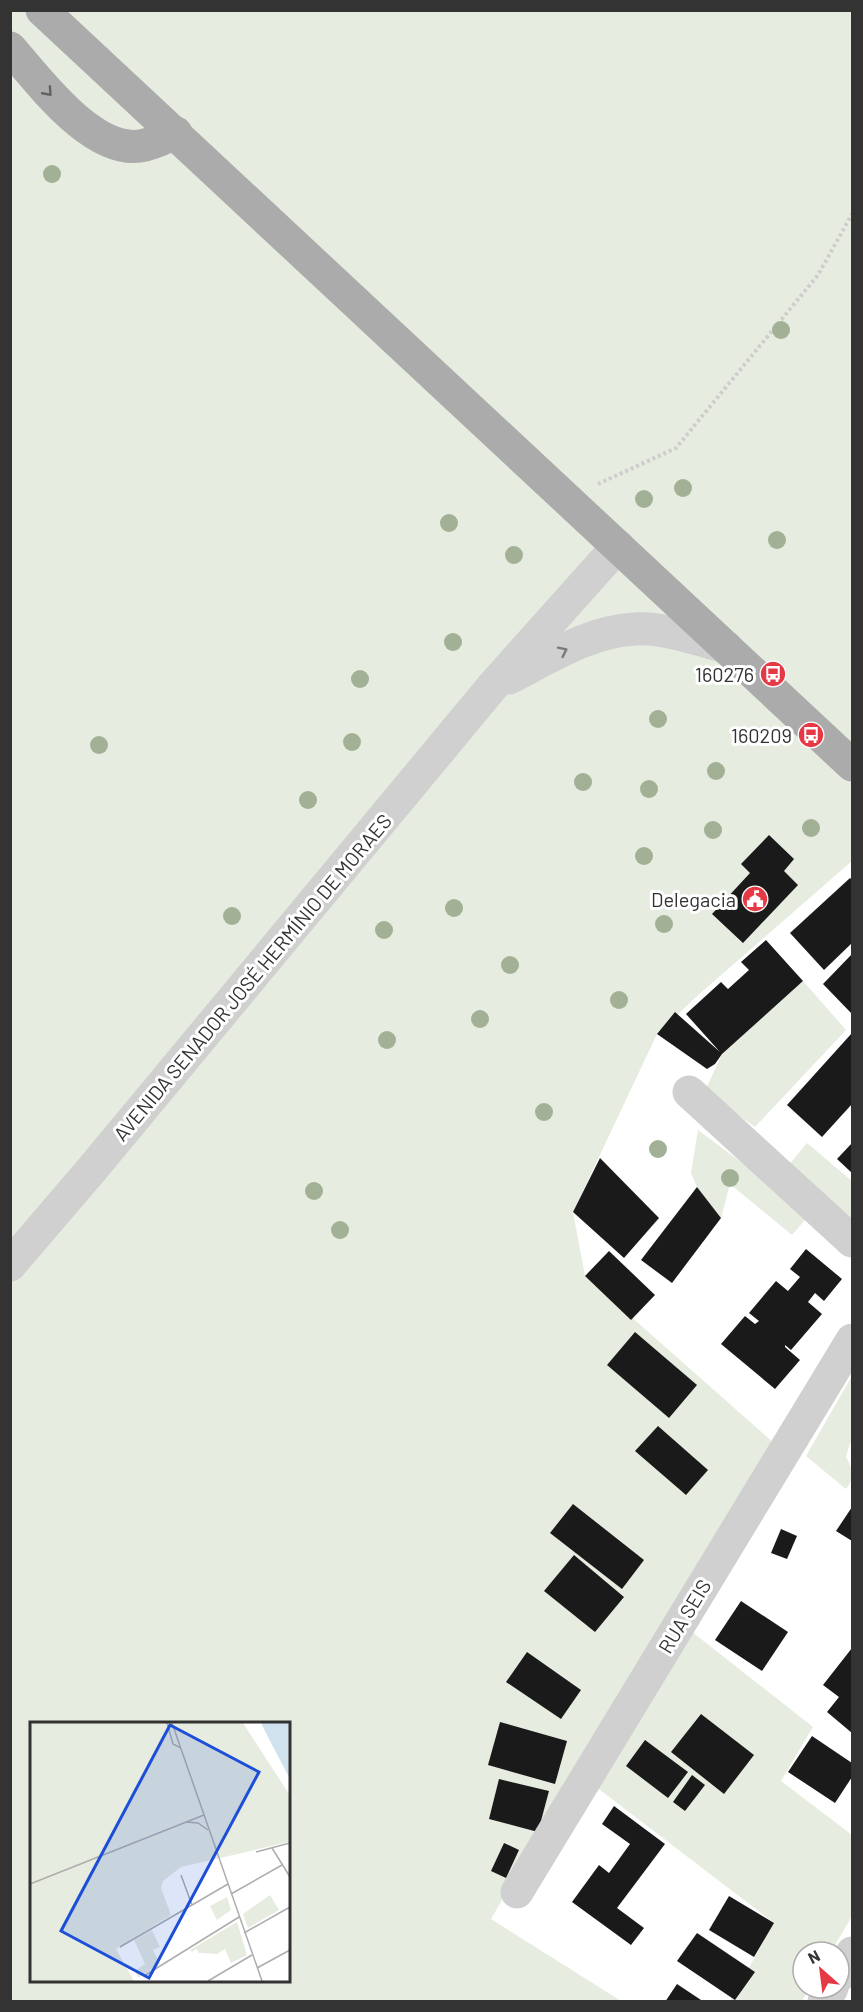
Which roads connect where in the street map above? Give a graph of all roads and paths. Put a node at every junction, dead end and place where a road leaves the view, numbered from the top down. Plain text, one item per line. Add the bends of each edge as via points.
1 (42, 10) edge
2 (10, 48) edge
3 (176, 134) junction
4 (852, 214) edge
5 (595, 486) dead end
6 (618, 546) junction
7 (726, 646) junction
8 (492, 687) junction
9 (852, 765) edge
10 (689, 1092) dead end
11 (852, 1241) edge
12 (10, 1265) edge
13 (852, 1340) edge
14 (517, 1892) dead end

1 - 3 main road
2 -> 3 main road via 71,117 98,136 120,144 143,146
3 - 6 main road
4 - 5 path via 818,275 676,448
6 - 7 main road
6 - 8 street, AVENIDA SENADOR JOSÉ HERMÍNIO DE MORAES
8 -> 7 street, AVENIDA SENADOR JOSÉ HERMÍNIO DE MORAES via 606,633 636,628
7 - 9 main road
8 - 12 street, AVENIDA SENADOR JOSÉ HERMÍNIO DE MORAES
10 - 11 street
13 - 14 street, RUA SEIS

